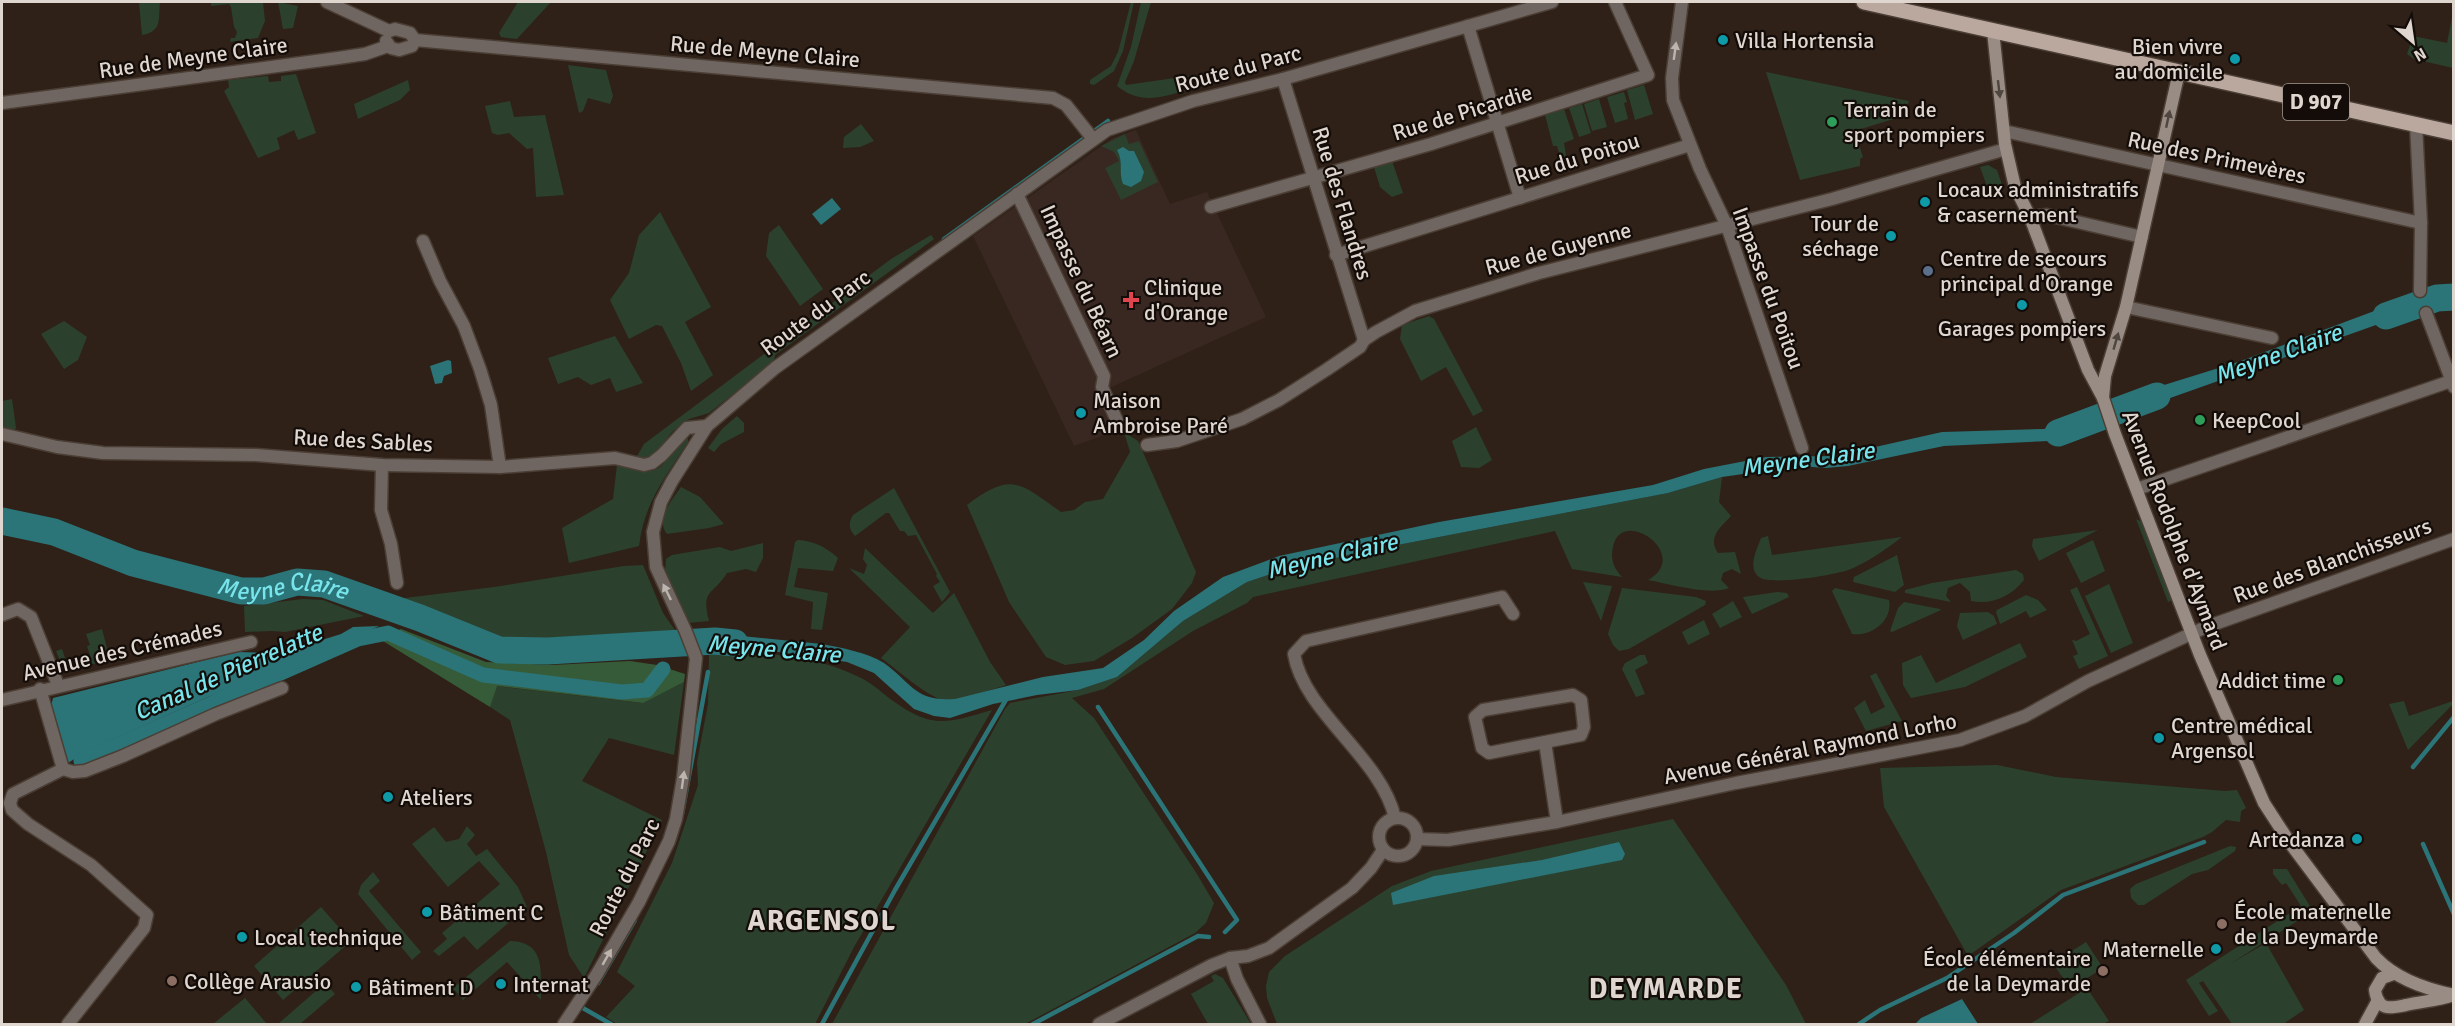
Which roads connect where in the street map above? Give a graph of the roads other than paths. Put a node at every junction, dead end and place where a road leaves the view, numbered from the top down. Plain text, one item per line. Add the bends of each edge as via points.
1 (327, 2) edge
2 (1552, 2) edge
3 (1615, 2) edge
4 (1682, 2) edge
5 (1864, 2) edge
6 (1468, 26) junction
7 (388, 31) junction
8 (1993, 31) junction
9 (415, 40) junction
10 (388, 46) junction
11 (2179, 72) junction
12 (1283, 79) junction
13 (2, 103) edge
14 (1498, 123) junction
15 (2416, 124) junction
16 (2004, 131) junction
17 (2454, 133) edge
18 (1093, 139) junction
19 (1690, 145) junction
20 (2006, 149) junction
21 (2158, 166) junction
22 (1314, 177) junction
23 (1017, 194) junction
24 (1520, 198) junction
25 (1211, 207) dead end
26 (2030, 218) junction
27 (2421, 223) junction
28 (1727, 226) junction
29 (2142, 237) junction
30 (423, 241) dead end
31 (1336, 255) junction
32 (2420, 291) dead end
33 (2126, 307) junction
34 (2426, 313) dead end
35 (2272, 338) dead end
36 (1364, 340) junction
37 (2088, 370) junction
38 (2105, 376) junction
39 (2452, 384) edge
40 (2103, 398) junction
41 (1117, 421) dead end
42 (707, 426) junction
43 (2, 434) edge
44 (1147, 445) dead end
45 (1802, 448) dead end
46 (382, 465) junction
47 (500, 466) junction
48 (2137, 489) junction
49 (2454, 539) edge
50 (397, 583) dead end
51 (1513, 614) dead end
52 (2, 615) edge
53 (2192, 634) junction
54 (251, 642) dead end
55 (58, 685) junction
56 (282, 688) dead end
57 (40, 689) junction
58 (2, 700) edge
59 (1545, 742) junction
60 (63, 769) junction
61 (1395, 818) junction
62 (1557, 822) junction
63 (1417, 838) junction
64 (1383, 850) junction
65 (2371, 951) junction
66 (1230, 958) junction
67 (2393, 974) junction
68 (2379, 980) junction
69 (2408, 981) junction
70 (2453, 995) edge
71 (2378, 1000) junction
72 (2404, 1005) junction
73 (2390, 1009) junction
74 (68, 1024) edge
75 (564, 1024) edge
76 (1099, 1024) edge
77 (1260, 1024) edge
78 (2367, 1024) edge

1 - 7 street, Rue de Meyne Claire
2 - 6 street, Route du Parc
3 - 14 street, Rue de Picardie via 1648,75
19 -> 4 street via 1673,100 1672,78
5 - 8 main road, D 907
6 - 12 street, Route du Parc
6 - 14 street
7 - 9 street, Rue de Meyne Claire via 410,33
7 - 10 street
8 - 11 main road, D 907
8 -> 16 street, Avenue Rodolphe d'Aymard
9 - 10 street, Rue de Meyne Claire via 406,49
9 - 18 street, Rue de Meyne Claire via 1053,98 1066,105
10 - 13 street, Rue de Meyne Claire via 338,58
11 - 15 main road, D 907
21 -> 11 street
12 - 18 street, Route du Parc via 1167,109 1107,130
12 - 22 street, Rue des Flandres
14 - 22 street, Rue de Picardie
14 - 24 street
15 - 17 main road, D 907
15 - 27 street
16 - 20 street, Avenue Rodolphe d'Aymard
16 - 21 street, Rue des Primevères
18 - 23 street, Route du Parc
19 - 24 street, Rue du Poitou
19 - 28 street, Impasse du Poitou
20 - 26 street, Avenue Rodolphe d'Aymard via 2015,187
20 - 28 street, Rue de Guyenne
21 - 27 street, Rue des Primevères
21 - 29 street
22 - 25 street, Rue de Picardie
22 - 31 street, Rue des Flandres
23 - 41 street, Impasse du Béarn via 1104,376 1102,387
23 - 42 street, Route du Parc via 775,368
24 - 31 street, Rue du Poitou
26 - 29 street via 2047,215
26 - 37 street, Avenue Rodolphe d'Aymard
27 - 32 street
28 - 36 street, Rue de Guyenne via 1478,291 1396,319
28 - 45 street, Impasse du Poitou
29 - 33 street
30 - 47 street via 480,369 491,405
31 - 36 street, Rue des Flandres
33 - 35 street
38 -> 33 street
34 - 39 street
36 - 44 street, Rue de Guyenne via 1360,347 1307,382 1242,419 1177,441
37 - 38 street
37 - 40 street, Avenue Rodolphe d'Aymard
38 - 40 street
39 - 48 street
40 - 48 street, Avenue Rodolphe d'Aymard
42 - 47 street, Rue des Sables via 687,428 652,463 636,465 620,458
75 -> 42 street, Route du Parc via 639,902 676,819 696,658 660,578 652,550 661,502
43 - 46 street, Rue des Sables via 103,453 256,455
46 - 47 street, Rue des Sables
46 - 50 street via 381,510
48 - 53 street, Avenue Rodolphe d'Aymard
49 - 53 street, Rue des Blanchisseurs
51 - 61 street via 1502,597 1306,640 1294,654 1297,670 1321,706 1387,793
52 - 55 street via 18,609 31,617
53 - 62 street, Avenue Général Raymond Lorho via 2088,681 2025,716 1971,737
53 - 65 street, Avenue Rodolphe d'Aymard via 2264,803
54 - 55 street, Avenue des Crémades
55 - 57 street, Avenue des Crémades
56 - 60 street via 85,771
57 - 58 street, Avenue des Crémades
57 - 60 street
59 - 59 street via 1488,753 1482,748 1475,717 1484,710 1573,695 1581,700 1581,735
59 - 62 street
60 - 74 street via 13,794 12,810 91,865 147,915 144,928
61 - 63 street via 1411,823
61 - 64 street via 1385,823 1379,833
62 - 63 street, Avenue Général Raymond Lorho via 1448,840
63 - 64 street via 1407,854 1394,856
64 - 66 street via 1360,880 1324,911 1269,948
65 - 67 street, Avenue Rodolphe d'Aymard
65 - 68 street, Avenue Rodolphe d'Aymard
66 - 76 street
66 - 77 street
67 - 68 street
67 - 69 street, Avenue Rodolphe d'Aymard
68 - 71 street, Avenue Rodolphe d'Aymard
69 - 70 street, Avenue Rodolphe d'Aymard
69 - 72 street via 2410,994
70 - 72 street, Avenue Rodolphe d'Aymard
71 - 73 street
71 - 78 street
72 - 73 street, Avenue Rodolphe d'Aymard
73 - 78 street, Avenue Rodolphe d'Aymard

